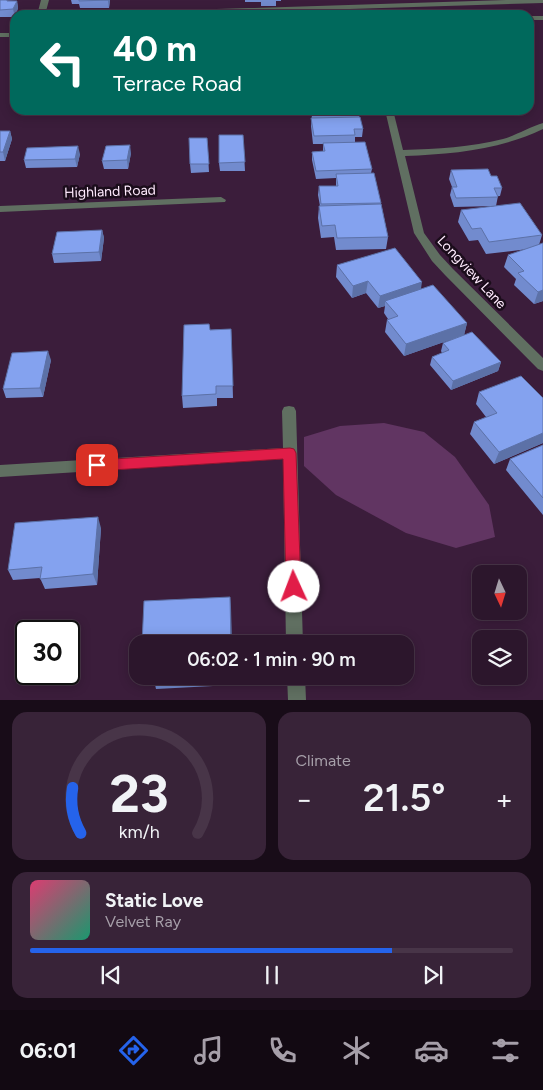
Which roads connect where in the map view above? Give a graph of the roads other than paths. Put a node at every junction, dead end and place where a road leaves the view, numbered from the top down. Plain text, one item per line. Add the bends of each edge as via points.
1 (543, 1) edge
2 (252, 10) edge
3 (390, 115) edge
4 (543, 126) edge
5 (399, 153) junction
6 (221, 200) dead end
7 (0, 209) edge
8 (543, 366) edge
9 (289, 411) dead end
10 (290, 453) junction
11 (0, 471) edge
12 (296, 635) edge
13 (296, 685) edge
14 (297, 700) edge

1 - 2 street
3 - 5 street, Longview Lane
4 - 5 street via 509,140 476,148
5 - 8 street, Longview Lane via 420,233 426,244 449,272
6 - 7 street, Highland Road
9 - 10 street
10 - 11 street
10 - 12 street
13 - 14 street

